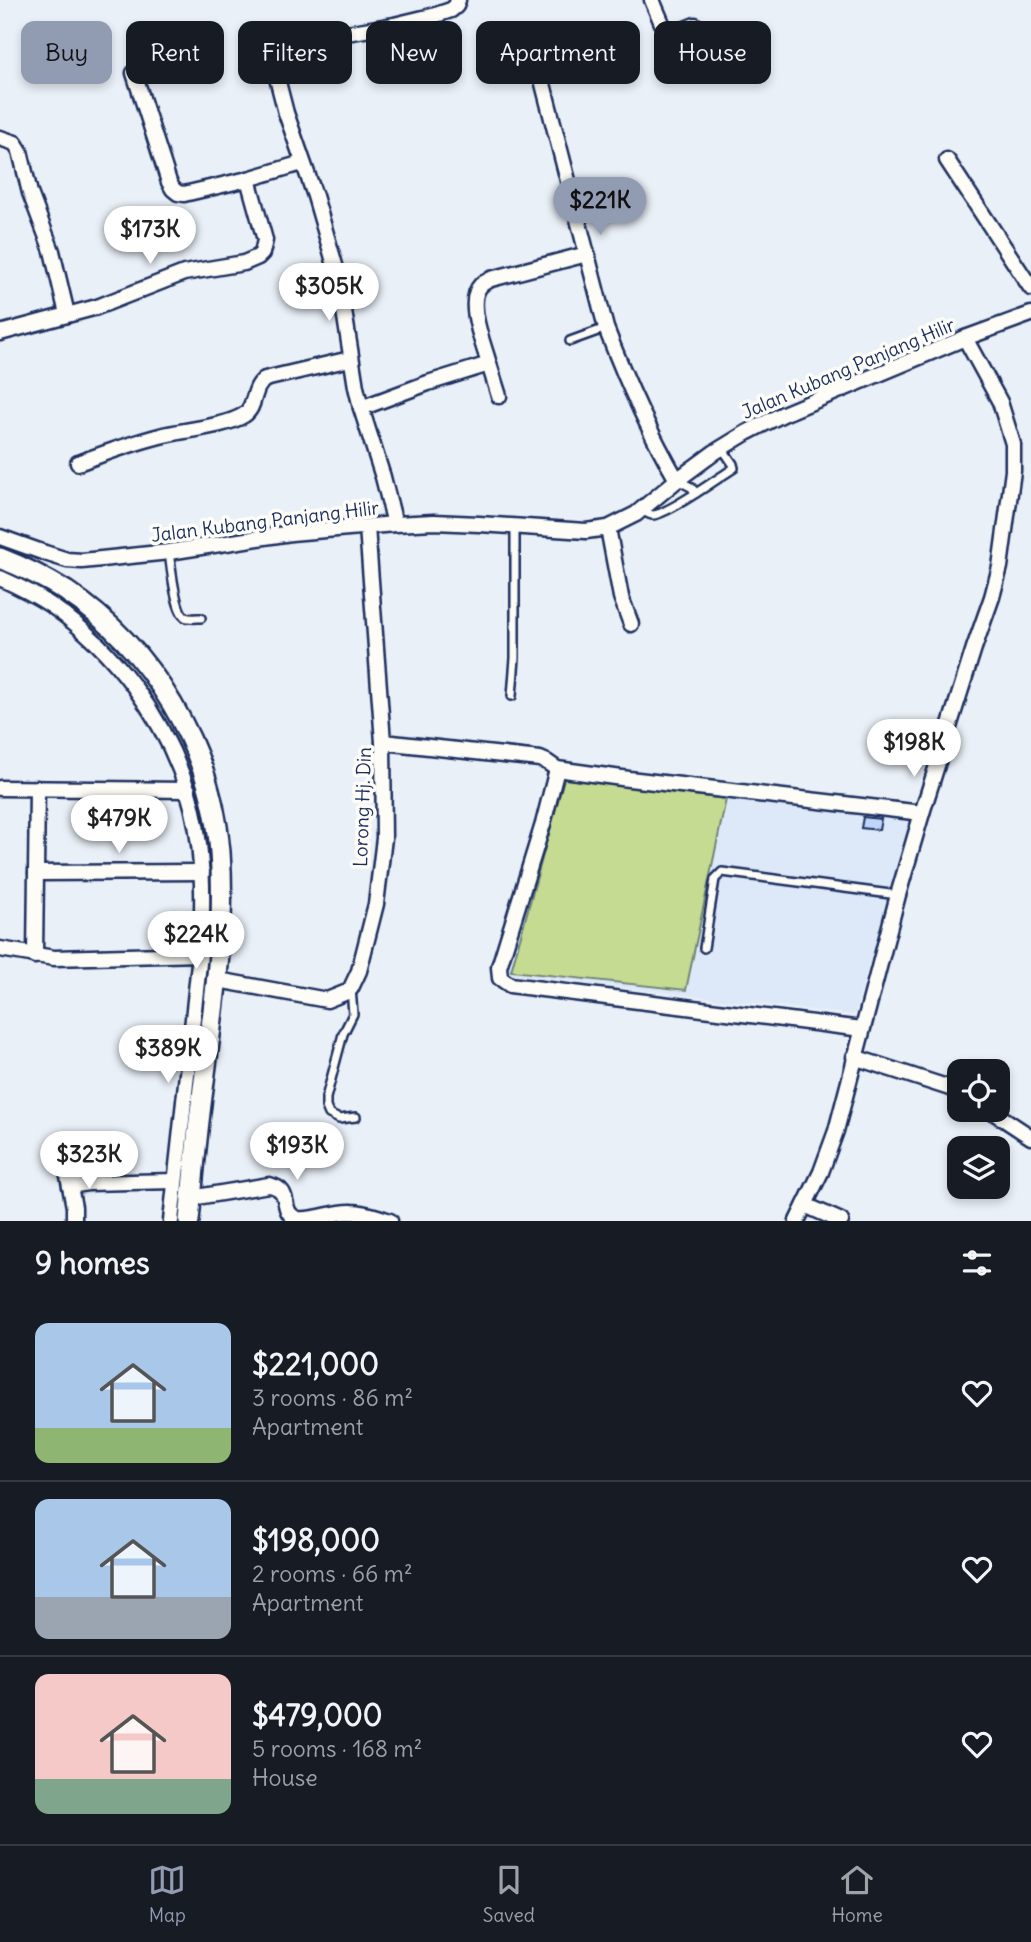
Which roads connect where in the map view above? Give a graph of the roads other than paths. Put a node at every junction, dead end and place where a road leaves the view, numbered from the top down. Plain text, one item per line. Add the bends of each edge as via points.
1 (458, 0) edge
2 (652, 0) edge
3 (661, 21) edge
4 (138, 84) edge
5 (543, 84) edge
6 (0, 138) edge
7 (947, 160) dead end
8 (302, 163) junction
9 (248, 179) junction
10 (587, 254) junction
11 (1031, 288) edge
12 (67, 314) junction
13 (1031, 314) edge
14 (606, 328) junction
15 (0, 333) edge
16 (965, 338) junction
17 (570, 341) dead end
18 (350, 359) junction
19 (489, 364) junction
20 (499, 396) dead end
21 (361, 408) junction
22 (722, 447) junction
23 (78, 463) dead end
24 (677, 480) junction
25 (696, 493) junction
26 (642, 509) junction
27 (395, 524) junction
28 (515, 526) junction
29 (367, 527) junction
30 (608, 528) junction
31 (0, 537) edge
32 (169, 552) junction
33 (0, 558) edge
34 (0, 578) edge
35 (201, 618) dead end
36 (631, 624) dead end
37 (512, 696) dead end
38 (383, 742) junction
39 (557, 769) junction
40 (0, 788) edge
41 (37, 788) junction
42 (188, 790) junction
43 (922, 813) junction
44 (202, 872) junction
45 (36, 873) junction
46 (898, 895) junction
47 (704, 948) dead end
48 (0, 949) edge
49 (200, 954) junction
50 (35, 956) junction
51 (218, 980) junction
52 (351, 988) junction
53 (862, 1029) junction
54 (855, 1057) junction
55 (947, 1087) edge
56 (356, 1117) dead end
57 (1008, 1122) edge
58 (1031, 1137) edge
59 (187, 1150) junction
60 (65, 1161) dead end
61 (176, 1181) junction
62 (70, 1186) junction
63 (191, 1198) junction
64 (806, 1205) junction
65 (74, 1221) edge
66 (171, 1221) edge
67 (189, 1221) edge
68 (390, 1221) edge
69 (797, 1221) edge
70 (842, 1221) edge

1 - 8 street via 451,10 436,15 271,49
2 - 3 street
4 - 9 street via 173,190 184,194
5 - 10 street
6 - 12 street via 15,143 20,151
7 - 11 street
8 - 9 street
8 - 18 street via 339,279
9 - 12 street via 265,240 258,257 184,272 97,307
10 - 14 street
10 - 19 street via 491,278 480,286 475,312
12 - 15 street
13 - 16 street, Jalan Kubang Panjang Hilir
14 - 17 lane
14 - 24 street
16 - 22 street, Jalan Kubang Panjang Hilir via 783,414
16 - 43 street via 1000,402 1013,444 1013,471 1000,567
18 - 21 street
18 - 23 street via 265,379 257,386 247,412 232,420
19 - 20 street
19 - 21 street
21 - 27 street
22 - 24 street, Jalan Kubang Panjang Hilir
22 - 25 lane via 734,468
24 - 25 lane
24 - 26 street, Jalan Kubang Panjang Hilir
25 - 26 lane via 657,514
26 - 30 street, Jalan Kubang Panjang Hilir
27 - 28 street, Jalan Kubang Panjang Hilir
27 - 29 street, Jalan Kubang Panjang Hilir
28 - 30 street, Jalan Kubang Panjang Hilir
28 - 37 lane
29 - 32 street, Jalan Kubang Panjang Hilir via 291,533
29 - 38 street, Lorong Hj. Din
30 - 36 street
31 - 32 street, Jalan Kubang Panjang Hilir via 67,560
32 - 35 lane via 178,606 187,618
33 - 51 main road via 67,592 123,639 148,668 188,736 204,778 220,850
34 - 42 street via 53,607 97,644 137,690 168,740
38 - 39 street via 540,760
38 - 52 street, Lorong Hj. Din via 384,838 377,891
39 - 43 street
39 - 53 street via 499,978 510,985
40 - 41 street
41 - 42 street
41 - 45 street
42 - 44 street
43 - 46 street
44 - 45 street
44 - 49 street
45 - 50 street
46 - 47 lane via 722,872 715,879
46 - 53 street
48 - 50 street
49 - 50 street
49 - 59 street
51 - 52 street via 327,1000
51 - 59 main road
52 - 56 lane via 353,1014 343,1034 326,1107 339,1119
53 - 54 street
54 - 55 street
54 - 64 street via 829,1152
57 - 58 street
59 - 61 street
59 - 63 main road
60 - 62 street
61 - 62 street
61 - 66 street
62 - 65 street
63 - 67 main road
63 - 68 street via 278,1186 295,1218 316,1219 350,1211
64 - 69 street
64 - 70 street

